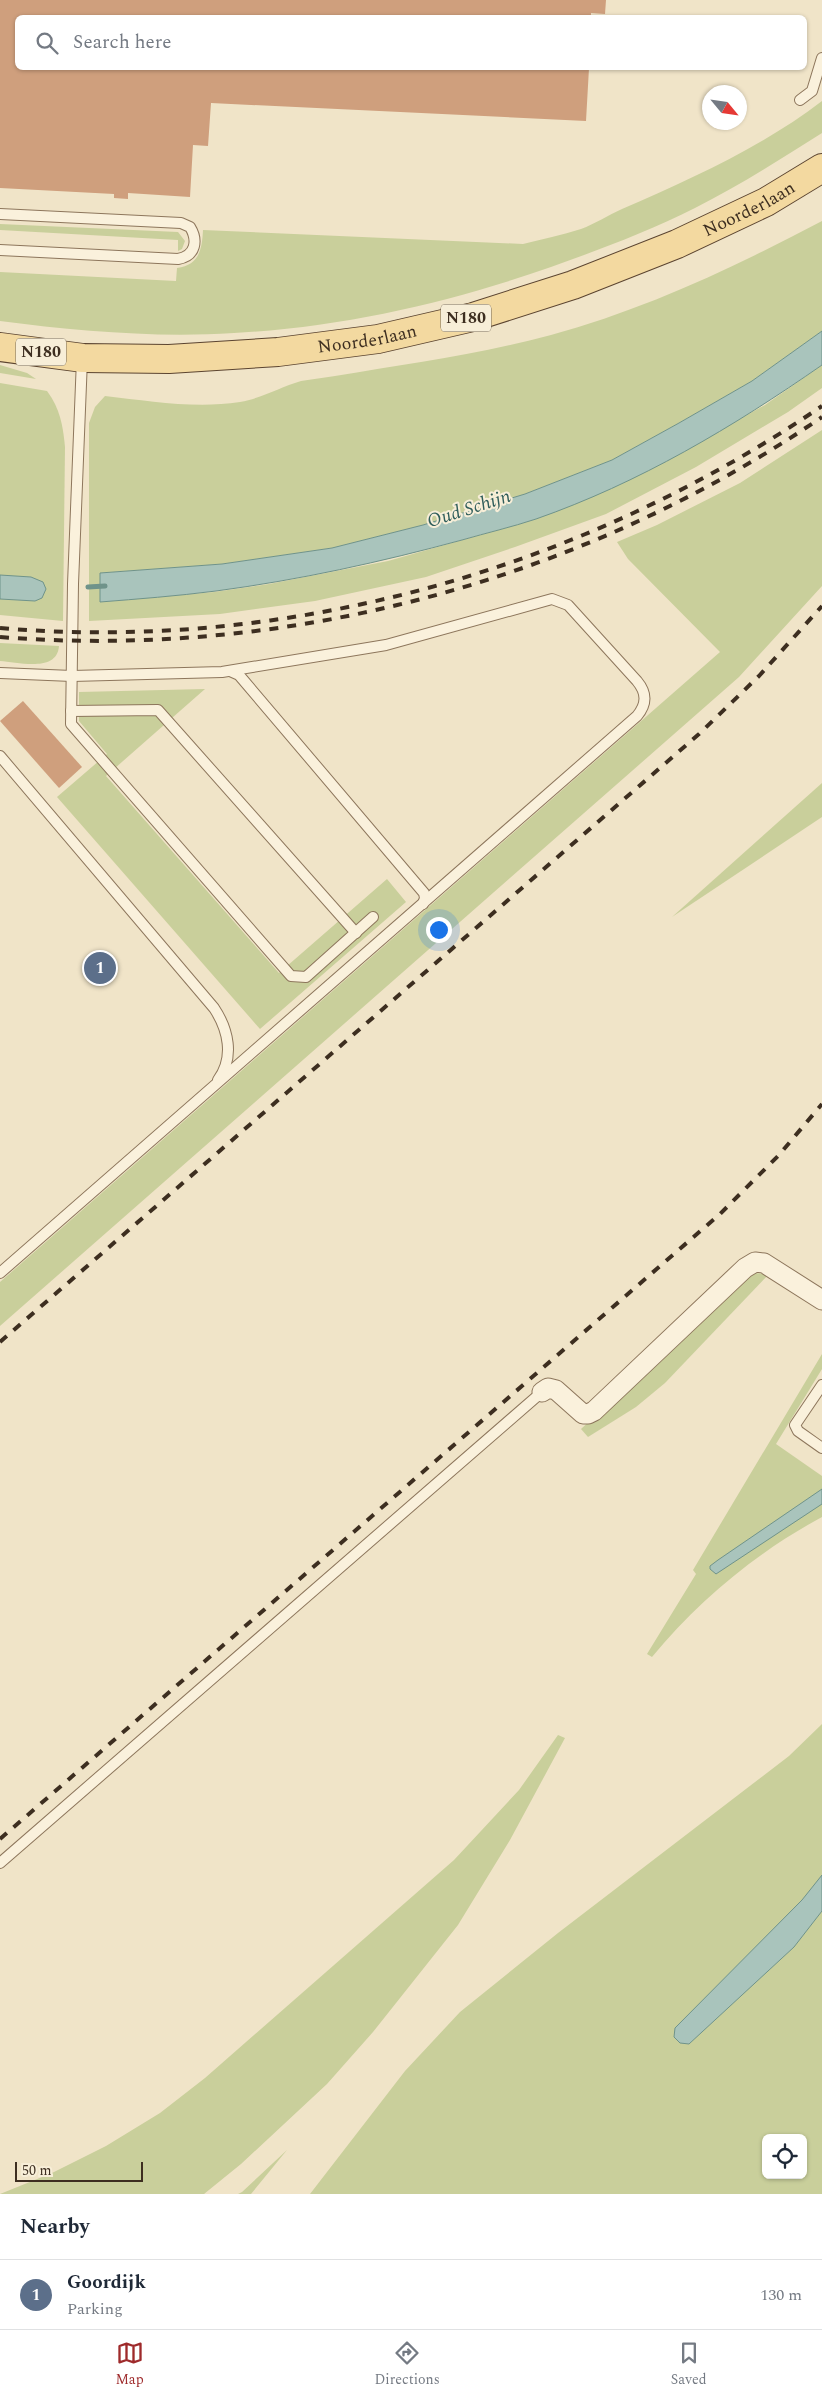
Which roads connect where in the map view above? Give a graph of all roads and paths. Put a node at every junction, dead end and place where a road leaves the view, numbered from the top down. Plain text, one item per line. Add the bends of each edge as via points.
1 (822, 58) edge
2 (800, 100) dead end
3 (822, 168) edge
4 (0, 214) edge
5 (0, 250) edge
6 (0, 347) edge
7 (82, 358) junction
8 (230, 671) junction
9 (0, 672) edge
10 (72, 676) junction
11 (71, 711) junction
12 (0, 756) edge
13 (423, 904) junction
14 (373, 917) dead end
15 (356, 933) junction
16 (209, 1090) junction
17 (0, 1273) edge
18 (822, 1300) edge
19 (822, 1385) edge
20 (542, 1392) joint
21 (822, 1448) edge
22 (0, 1863) edge

1 - 2 lane via 812,91
3 - 7 main road, Noorderlaan / N180 via 766,202 676,244 573,285 473,317 378,339 278,352 169,359
4 - 5 lane via 182,223 190,227 196,242 186,258 178,259
6 - 7 main road, Noorderlaan / N180
7 - 10 lane
8 - 10 lane
8 - 13 lane via 239,675 423,891 426,898
8 - 13 lane via 386,645 552,599 568,605 637,681 645,694 638,716
9 - 10 lane
10 - 11 lane
11 - 15 lane via 158,710
11 - 15 lane via 71,724 291,976 306,977
12 - 16 lane via 224,1023 227,1059 221,1076
13 - 16 lane
14 - 15 lane
16 - 17 lane
18 - 20 street via 764,1263 755,1262 594,1411 588,1414 578,1411 556,1390 548,1388
19 - 21 lane via 795,1425 798,1431
20 - 22 lane

